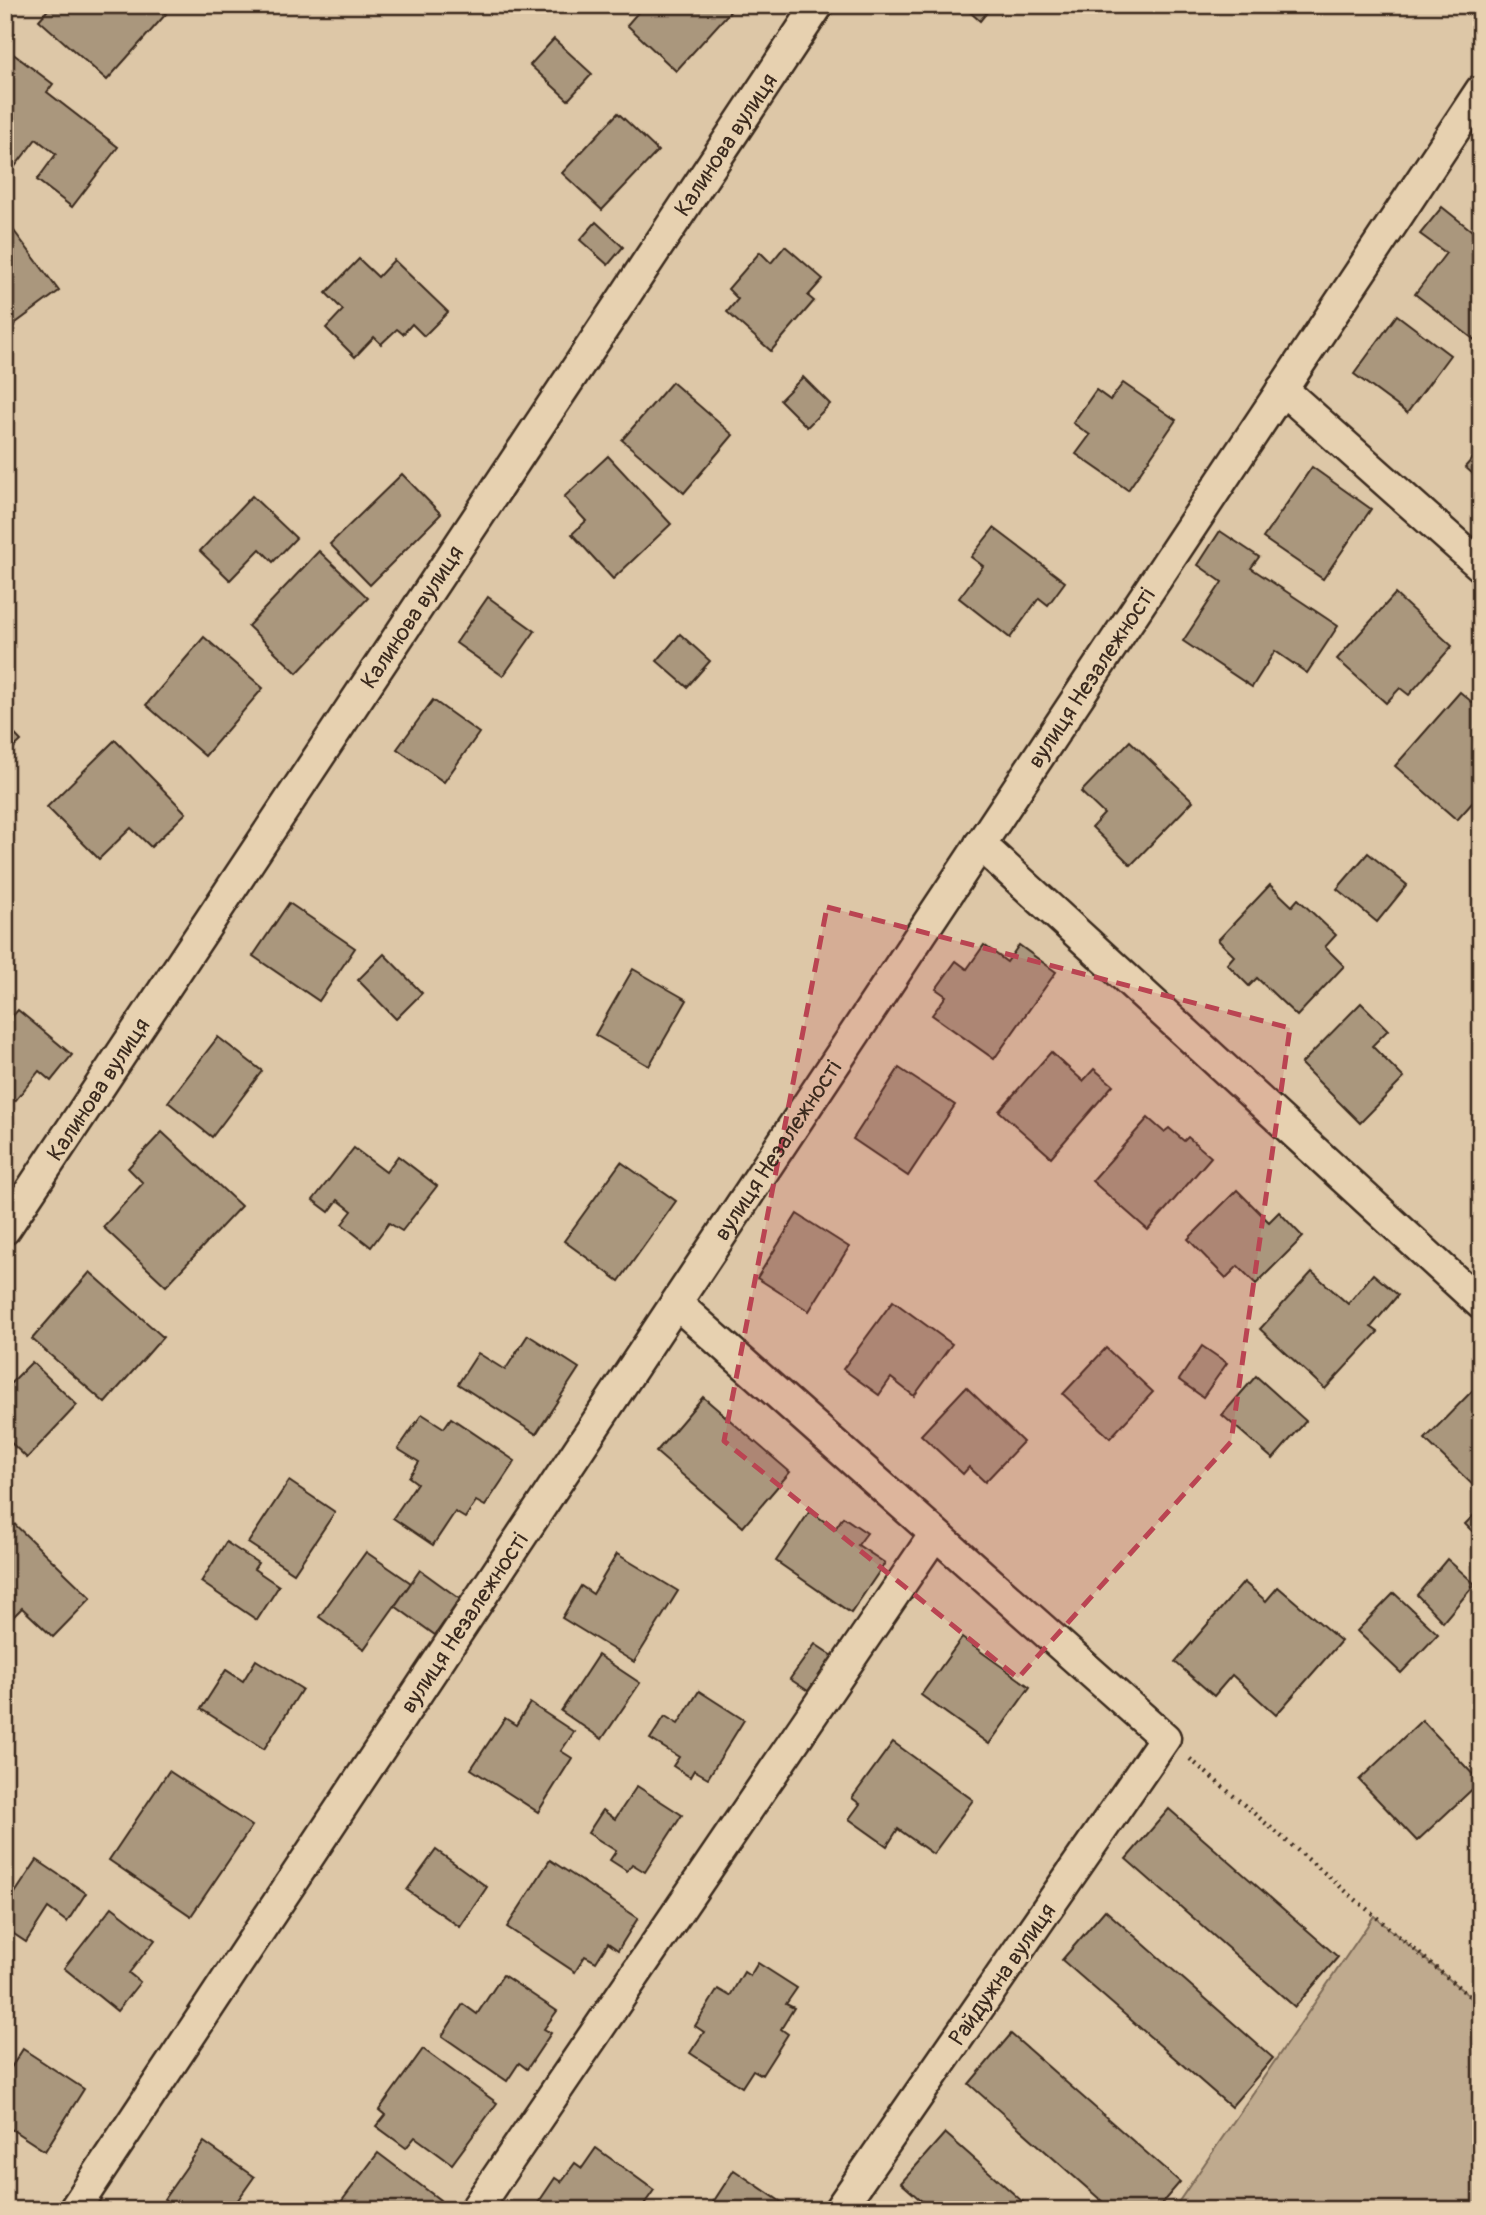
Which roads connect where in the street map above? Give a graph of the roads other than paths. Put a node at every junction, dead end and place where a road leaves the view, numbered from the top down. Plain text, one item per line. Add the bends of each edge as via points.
1 (818, 5) edge
2 (1481, 90) edge
3 (1282, 389) junction
4 (1481, 566) edge
5 (980, 844) junction
6 (5, 1230) edge
7 (677, 1304) junction
8 (1481, 1304) edge
9 (934, 1534) junction
10 (74, 2210) edge
11 (475, 2210) edge
12 (839, 2210) edge

1 - 6 street, Калинова вулиця
2 - 3 street, вулиця Незалежності
3 - 4 street
3 - 5 street, вулиця Незалежності
5 - 7 street, вулиця Незалежності
5 - 8 street
7 - 9 street
7 - 10 street, вулиця Незалежності
9 - 11 street
9 - 12 street, Райдужна вулиця via 1165,1738

